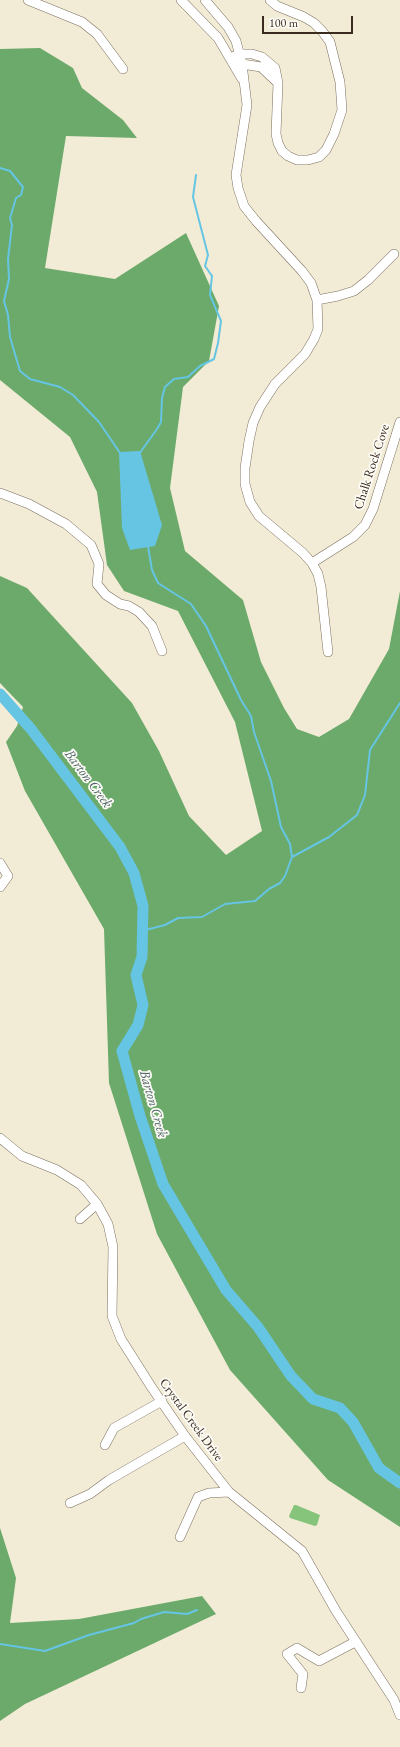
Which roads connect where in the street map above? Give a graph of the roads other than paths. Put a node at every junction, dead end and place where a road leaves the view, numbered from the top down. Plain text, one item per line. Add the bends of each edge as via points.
1 (28, 0) edge
2 (181, 0) edge
3 (205, 0) edge
4 (270, 0) edge
5 (228, 27) junction
6 (218, 38) junction
7 (240, 54) junction
8 (230, 58) junction
9 (239, 65) junction
10 (123, 69) dead end
11 (278, 83) junction
12 (394, 254) dead end
13 (317, 300) junction
14 (400, 422) edge
15 (0, 493) edge
16 (312, 563) junction
17 (162, 652) dead end
18 (328, 652) dead end
19 (0, 863) edge
20 (0, 887) edge
21 (0, 1138) edge
22 (97, 1204) junction
23 (80, 1219) dead end
24 (162, 1401) junction
25 (185, 1436) junction
26 (105, 1445) dead end
27 (228, 1492) junction
28 (70, 1503) dead end
29 (180, 1537) dead end
30 (355, 1642) junction
31 (300, 1688) dead end
32 (400, 1715) edge

1 - 10 street via 82,22 97,34
2 - 6 street
3 - 5 street
4 - 11 street via 277,6 314,23 330,42 335,56 342,110 334,134 326,150 319,157 298,160 282,151 276,134
5 - 6 street
5 - 7 street
6 - 8 street
7 - 8 street
7 - 9 street
7 - 11 street via 262,57 275,68
8 - 9 street
9 - 11 street via 261,67
9 - 13 street via 247,105 236,175 238,188 244,206 302,271 311,283
12 - 13 street via 354,291
13 - 16 street via 318,329 314,339 305,354 275,384 260,407 254,423 245,468 245,484 250,502 259,516
14 - 16 street, Chalk Rock Cove via 373,509 365,525 353,537
15 - 17 street via 29,504 66,524 91,545 99,564 97,584 106,595 139,612 152,626
16 - 18 street via 321,587
19 - 20 street via 8,876
21 - 22 street, Crystal Creek Drive via 22,1156 57,1170 81,1185
22 - 23 street
22 - 24 street, Crystal Creek Drive via 108,1224 113,1247 112,1316 121,1339
24 - 25 street, Crystal Creek Drive
24 - 26 street via 114,1428
25 - 27 street, Crystal Creek Drive
25 - 28 street via 109,1480 90,1494
27 - 29 street via 209,1493 198,1497
27 - 30 street, Crystal Creek Drive via 302,1551
30 - 31 street via 319,1661 297,1648 287,1654 303,1674
30 - 32 street, Crystal Creek Drive via 394,1700

